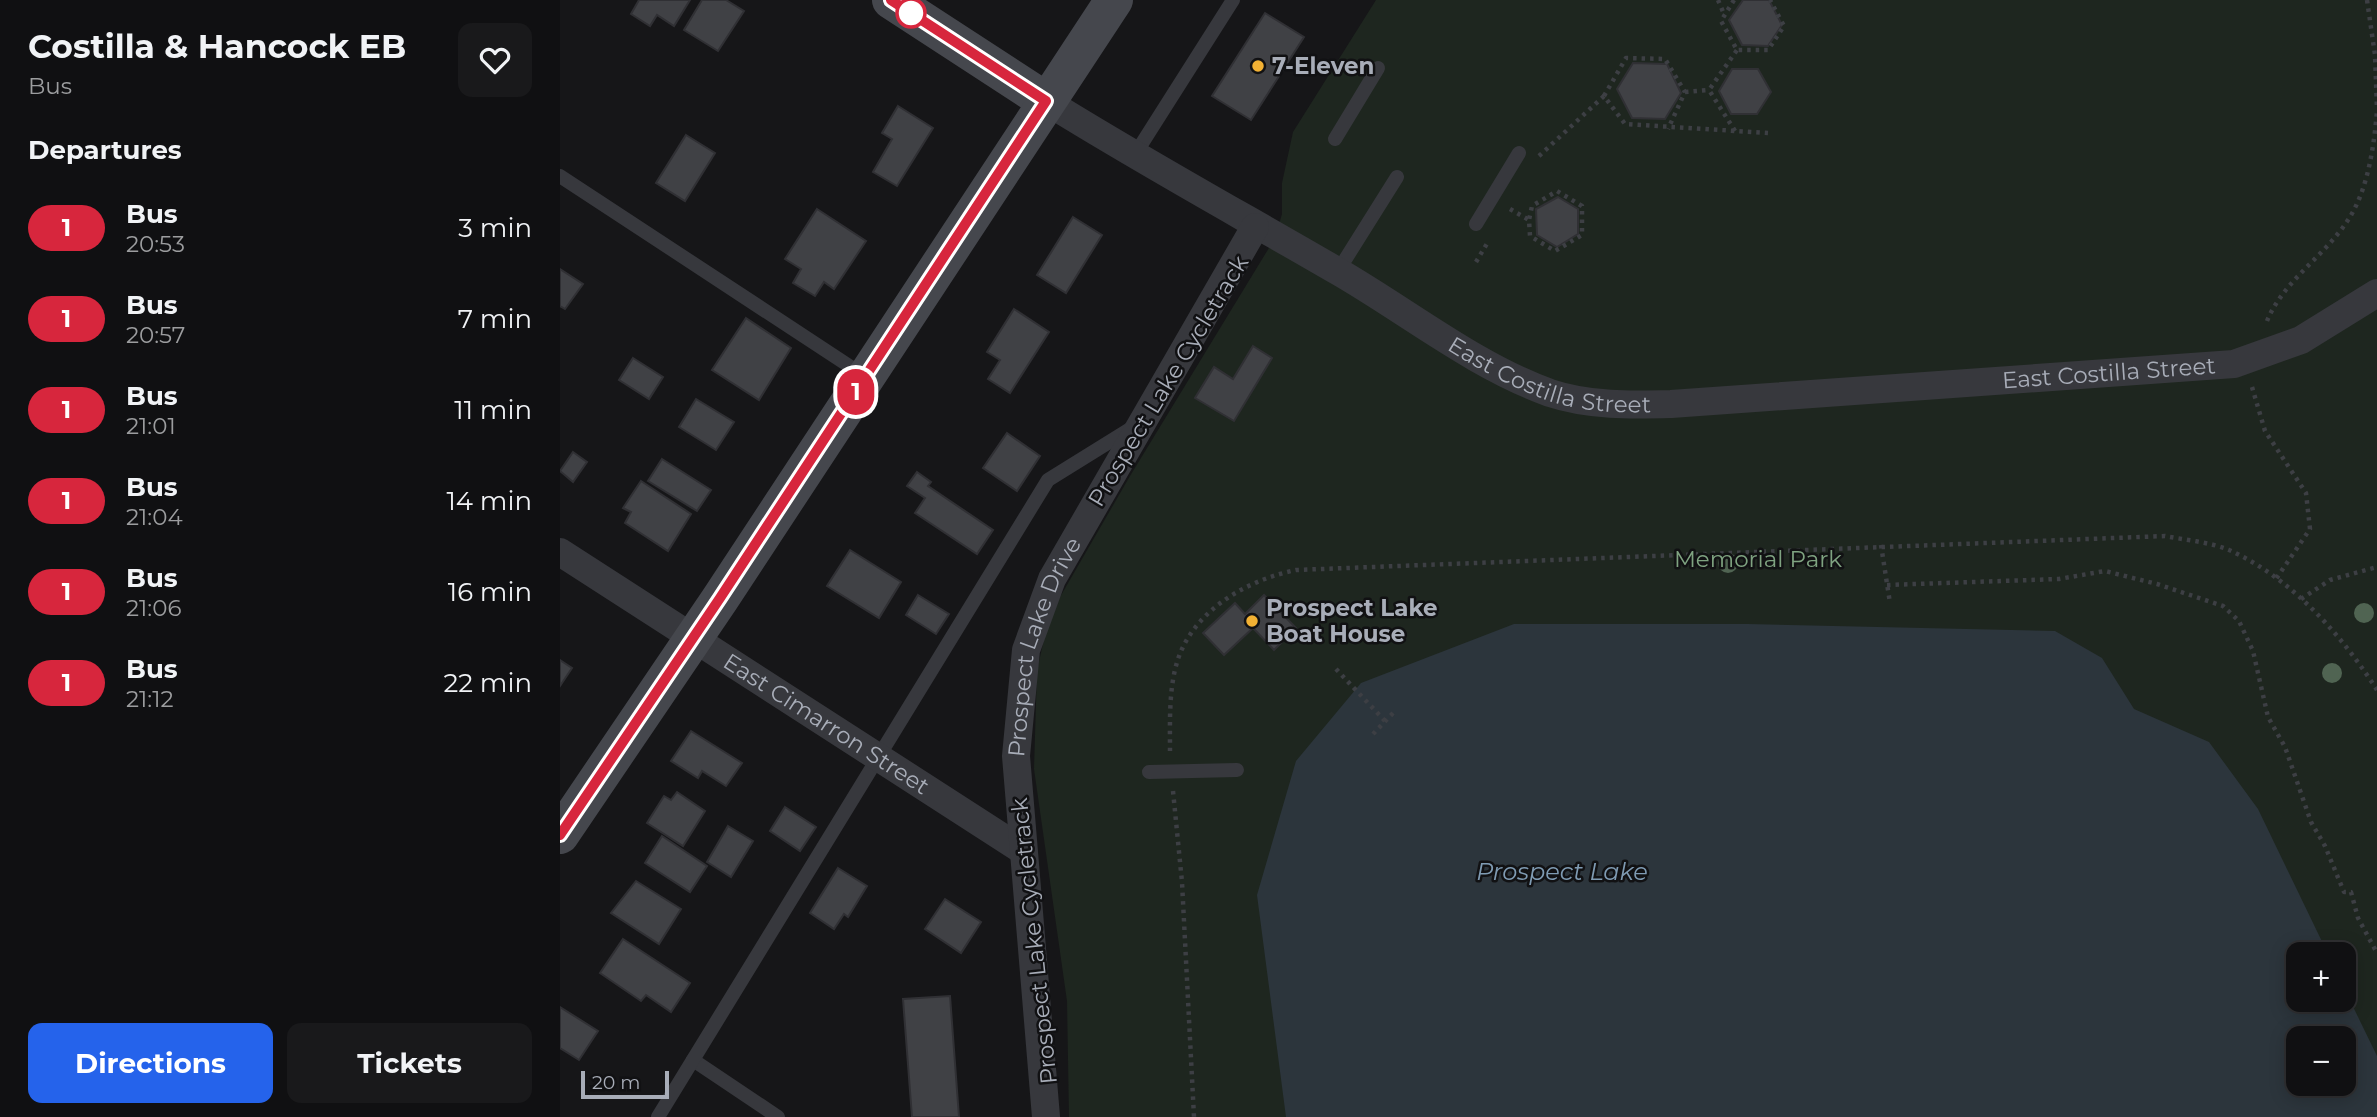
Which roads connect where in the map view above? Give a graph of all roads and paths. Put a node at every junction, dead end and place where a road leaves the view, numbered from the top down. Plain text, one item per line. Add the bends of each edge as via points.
1 (891, 0) edge
2 (1114, 0) edge
3 (1233, 0) edge
4 (1718, 0) edge
5 (1734, 0) edge
6 (1770, 0) edge
7 (2367, 0) edge
8 (1725, 15) junction
9 (1737, 50) junction
10 (1378, 68) dead end
11 (1709, 90) junction
12 (1685, 92) junction
13 (1604, 96) junction
14 (1046, 101) junction
15 (2377, 111) edge
16 (1668, 129) junction
17 (1735, 132) junction
18 (1768, 133) dead end
19 (1335, 139) dead end
20 (1519, 153) dead end
21 (1134, 156) junction
22 (1535, 163) dead end
23 (560, 176) edge
24 (1397, 177) dead end
25 (1515, 197) dead end
26 (1493, 198) junction
27 (1508, 208) junction
28 (1502, 219) dead end
29 (1529, 220) junction
30 (1476, 224) dead end
31 (1255, 227) junction
32 (1489, 240) dead end
33 (1476, 262) dead end
34 (1338, 271) junction
35 (2377, 293) edge
36 (2261, 356) junction
37 (866, 377) junction
38 (1145, 419) junction
39 (1881, 545) junction
40 (560, 552) edge
41 (2377, 567) edge
42 (2276, 579) junction
43 (1887, 585) junction
44 (2301, 599) junction
45 (1890, 603) dead end
46 (694, 638) junction
47 (1336, 669) dead end
48 (2377, 690) edge
49 (1395, 711) dead end
50 (1385, 721) junction
51 (1373, 734) dead end
52 (878, 758) junction
53 (1237, 770) dead end
54 (1149, 772) dead end
55 (1171, 772) junction
56 (560, 835) edge
57 (1022, 850) junction
58 (2377, 953) edge
59 (693, 1060) junction
60 (658, 1117) edge
61 (778, 1117) edge
62 (1046, 1117) edge
63 (1194, 1117) edge

1 - 14 main road, East Costilla Street
2 - 14 main road
3 - 21 lane
4 - 8 path
5 - 8 path
6 - 9 path via 1784,26 1768,50
7 - 15 path
8 - 9 path via 1721,21
9 - 11 path
10 - 19 lane
11 - 12 path
11 - 17 path
12 - 13 path via 1665,59 1626,58
12 - 16 path
13 - 16 path via 1625,124
13 - 22 path
14 - 21 street, East Costilla Street
14 - 37 main road
15 - 36 path via 2360,196 2348,221 2272,310 2261,338
16 - 17 path
17 - 18 path
20 - 26 lane
21 - 31 street, East Costilla Street
23 - 37 lane
24 - 34 lane
25 - 27 path
26 - 27 path
26 - 30 lane
27 - 28 path
27 - 29 path
29 - 29 path via 1532,206 1557,191 1582,206 1582,235 1555,251 1530,236
31 - 34 street, East Costilla Street
31 - 38 street, Prospect Lake Drive
32 - 33 path
34 - 36 street, East Costilla Street via 1524,382 1595,402 1671,404 2139,373 2234,364
35 - 36 street, East Costilla Street via 2301,340
36 - 42 path via 2252,386 2265,431 2306,493 2309,529
37 - 46 main road
38 - 52 lane via 1048,480
38 - 57 street, Prospect Lake Drive via 1052,579 1026,650 1016,756
39 - 42 path via 2165,536 2228,550
39 - 43 path
39 - 55 path via 1296,570 1272,575 1205,614 1183,646 1173,683
40 - 46 street, East Cimarron Street
41 - 44 path via 2330,580
42 - 44 path
43 - 45 path
43 - 58 path via 2059,579 2105,571 2223,606 2239,621 2248,641 2267,717 2285,747 2311,822 2344,892 2351,892 2358,918
44 - 48 path via 2361,665
46 - 52 street, East Cimarron Street
46 - 56 main road
47 - 50 path
49 - 50 path
50 - 51 path
52 - 57 street, East Cimarron Street
52 - 59 lane
53 - 55 lane
54 - 55 lane
55 - 63 path via 1182,882
57 - 62 street, Prospect Lake Drive
59 - 60 lane
59 - 61 lane

